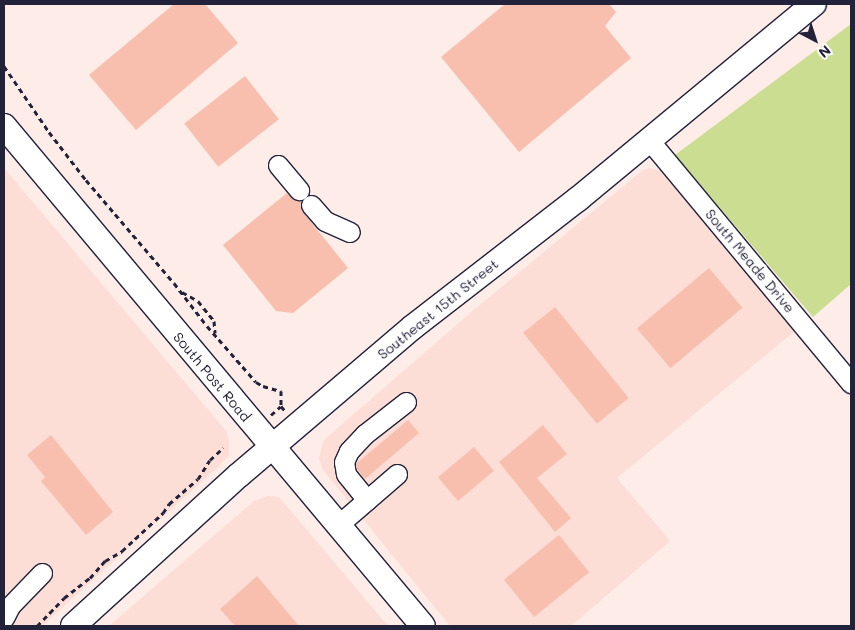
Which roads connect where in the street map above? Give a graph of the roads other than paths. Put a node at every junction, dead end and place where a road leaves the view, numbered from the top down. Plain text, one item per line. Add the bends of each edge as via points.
1 (814, 4) edge
2 (4, 126) edge
3 (649, 140) junction
4 (278, 166) dead end
5 (299, 190) dead end
6 (311, 205) dead end
7 (350, 232) dead end
8 (851, 382) edge
9 (406, 402) dead end
10 (271, 447) junction
11 (397, 474) dead end
12 (367, 500) junction
13 (338, 525) junction
14 (42, 573) dead end
15 (4, 618) edge
16 (73, 626) edge
17 (423, 626) edge

1 - 3 main road, Southeast 15th Street
2 - 10 main road, South Post Road
3 - 8 street, South Meade Drive
3 - 10 main road, Southeast 15th Street via 413,327
4 - 5 street
6 - 7 street via 325,221
9 - 12 street via 365,434 349,451 344,462 346,474
10 - 13 main road, South Post Road
10 - 16 main road, Southeast 15th Street
11 - 12 street
12 - 13 street
13 - 17 main road, South Post Road
14 - 15 street via 10,606

